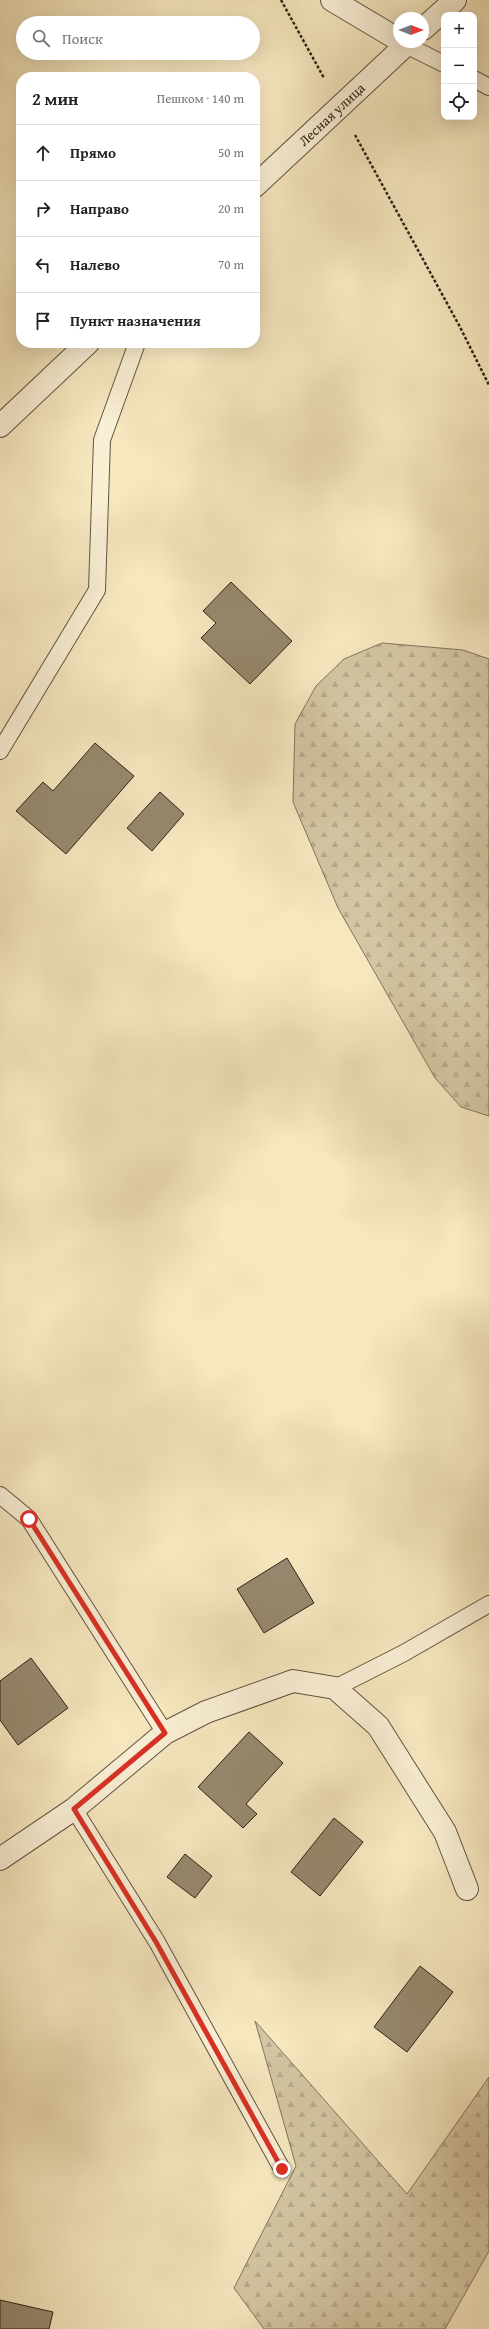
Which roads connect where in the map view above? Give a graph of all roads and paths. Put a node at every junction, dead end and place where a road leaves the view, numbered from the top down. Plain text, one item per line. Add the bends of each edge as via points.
1 (281, 0) edge
2 (332, 0) edge
3 (455, 0) edge
4 (429, 24) edge
5 (393, 36) edge
6 (398, 48) edge
7 (415, 48) edge
8 (441, 62) edge
9 (477, 81) edge
10 (489, 87) edge
11 (340, 107) junction
12 (260, 181) edge
13 (83, 348) edge
14 (135, 348) edge
15 (489, 385) edge
16 (0, 426) edge
17 (0, 751) edge
18 (0, 1495) edge
19 (489, 1604) edge
20 (335, 1688) junction
21 (165, 1733) junction
22 (74, 1809) junction
23 (0, 1859) edge
24 (467, 1889) dead end
25 (282, 2169) dead end

1 - 11 path
2 - 5 street
3 - 4 street
6 - 11 street, Лесная улица
7 - 8 lane
9 - 10 lane
11 - 12 street, Лесная улица
11 - 15 path
13 - 16 street
14 - 17 lane via 102,440 97,590
18 - 21 lane via 29,1519
19 - 20 lane via 404,1653
20 - 21 street via 293,1681 206,1712
20 - 24 street via 378,1726 445,1832
21 - 22 street
22 - 23 street
22 - 25 lane via 156,1942

